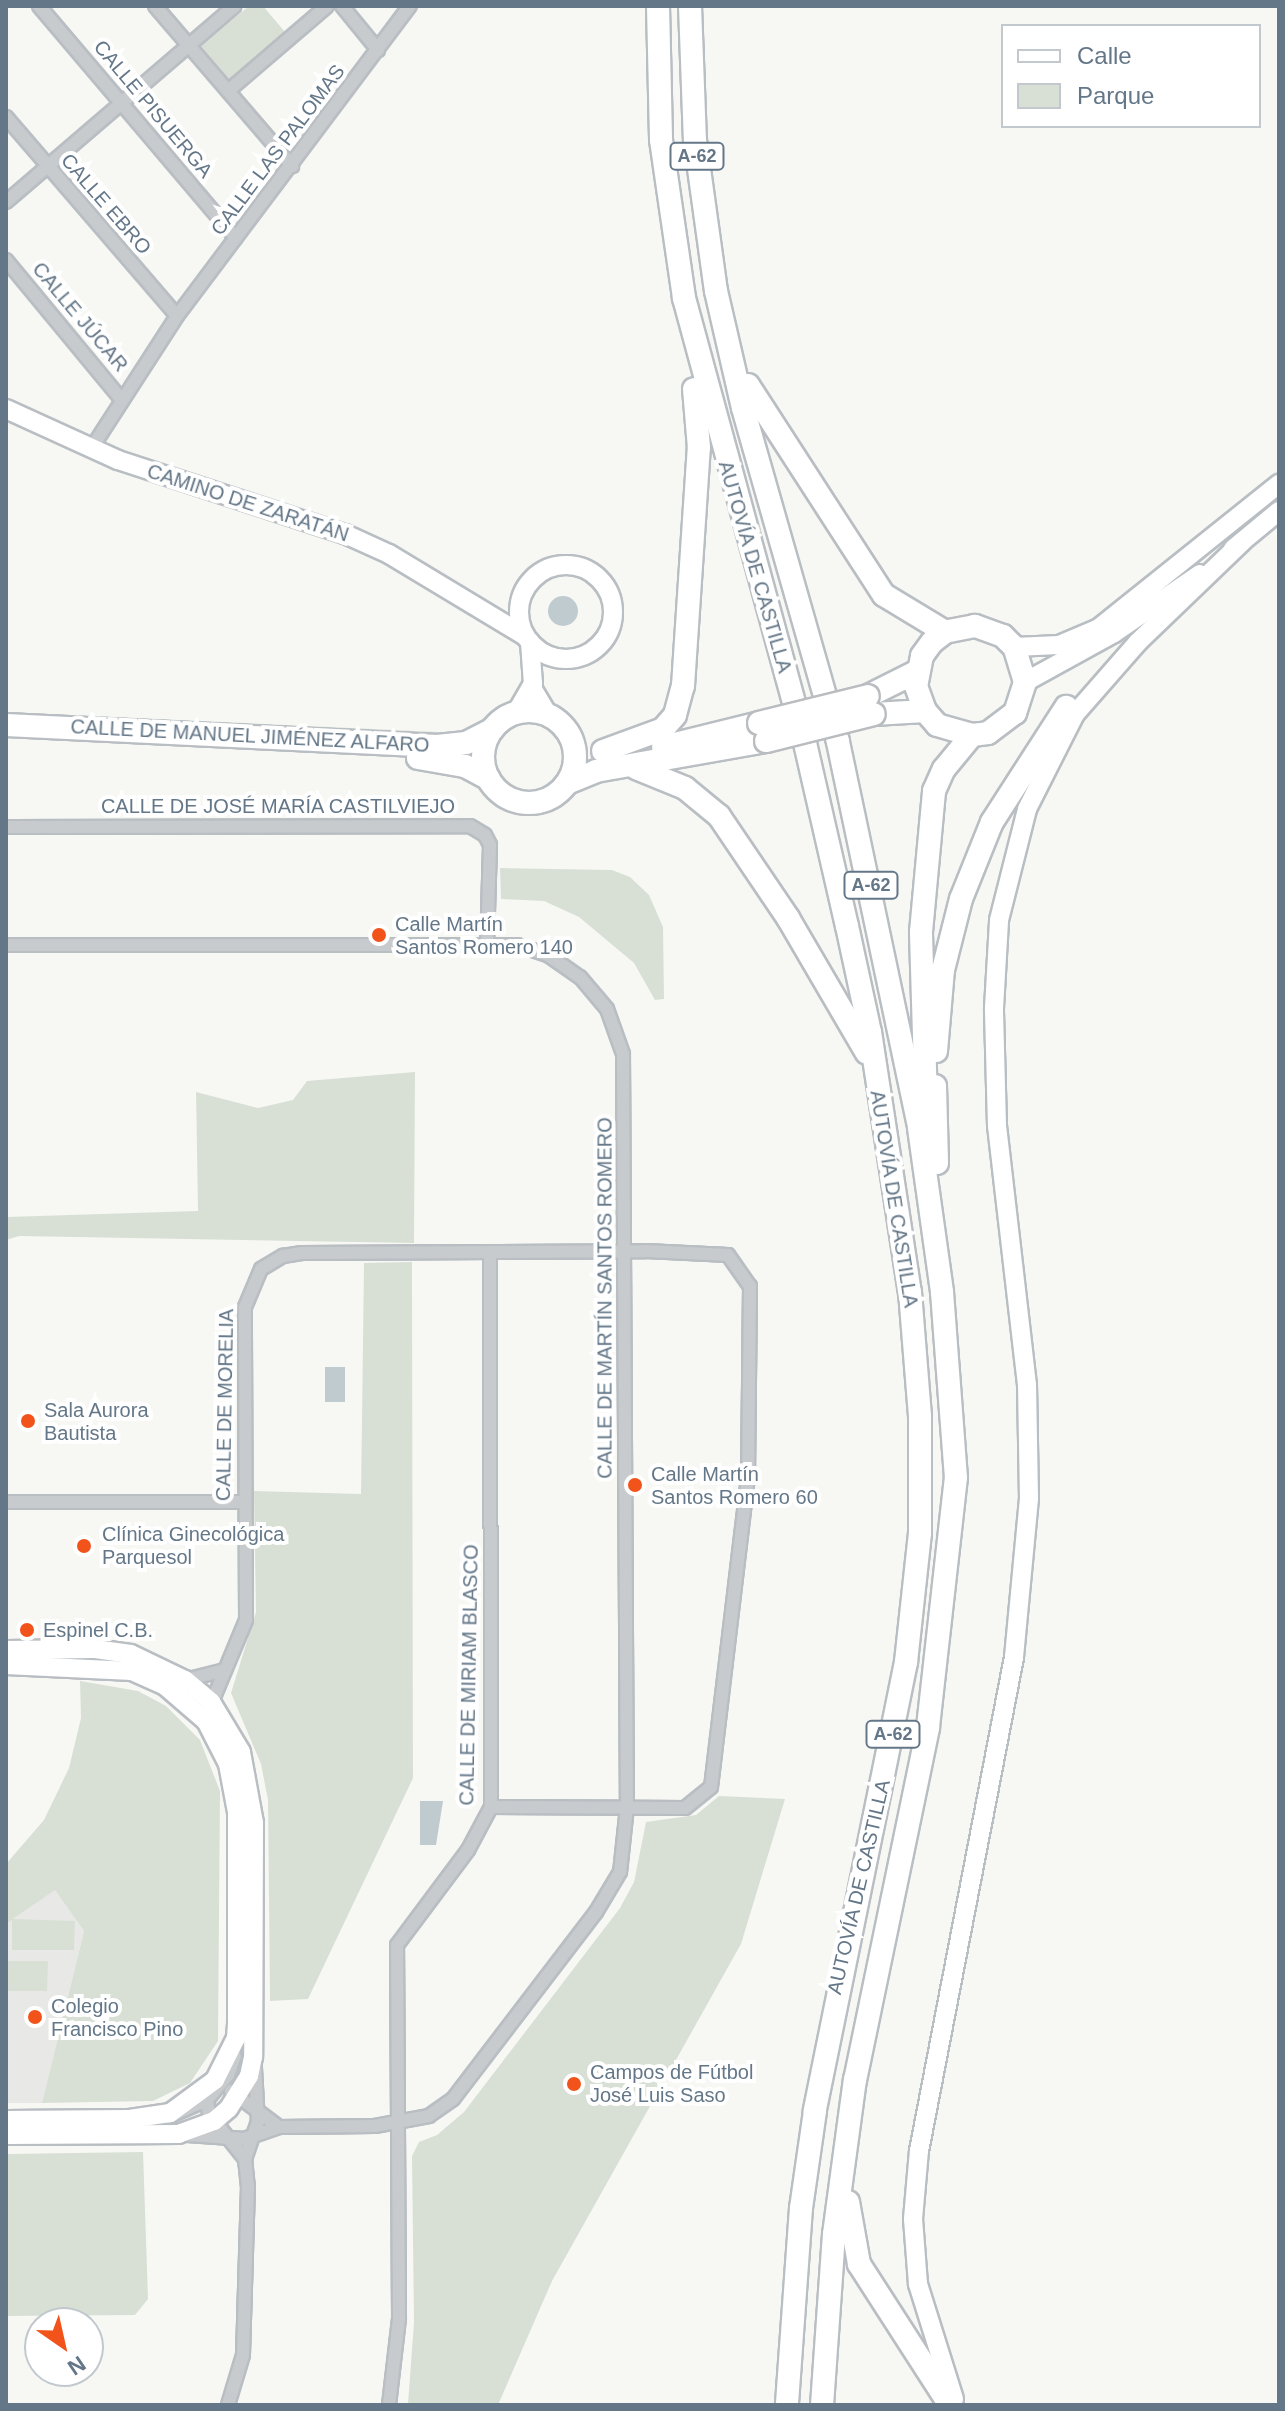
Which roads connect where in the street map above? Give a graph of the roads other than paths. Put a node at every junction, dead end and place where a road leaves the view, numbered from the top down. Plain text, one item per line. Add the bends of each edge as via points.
1 (39, 6) edge
2 (155, 6) edge
3 (235, 6) edge
4 (327, 6) edge
5 (342, 6) edge
6 (410, 6) edge
7 (658, 6) edge
8 (690, 6) edge
9 (188, 46) junction
10 (378, 50) junction
11 (228, 91) junction
12 (120, 103) junction
13 (6, 117) edge
14 (47, 166) junction
15 (292, 166) junction
16 (6, 202) edge
17 (236, 238) junction
18 (6, 260) edge
19 (684, 298) junction
20 (718, 299) junction
21 (177, 316) junction
22 (122, 400) junction
23 (7, 409) edge
24 (91, 449) junction
25 (1279, 484) edge
26 (1279, 511) edge
27 (1242, 542) junction
28 (1206, 570) junction
29 (521, 598) junction
30 (484, 611) junction
31 (945, 632) junction
32 (528, 639) junction
33 (1014, 647) junction
34 (557, 658) junction
35 (916, 672) junction
36 (1025, 682) junction
37 (533, 684) junction
38 (871, 705) junction
39 (1066, 707) joint
40 (925, 711) junction
41 (516, 713) junction
42 (549, 716) junction
43 (6, 725) edge
44 (492, 730) junction
45 (762, 732) junction
46 (972, 735) junction
47 (6, 738) edge
48 (571, 738) junction
49 (603, 751) junction
50 (636, 768) junction
51 (489, 779) junction
52 (567, 783) junction
53 (6, 827) edge
54 (487, 944) junction
55 (6, 945) edge
56 (873, 1064) junction
57 (938, 1181) junction
58 (625, 1251) junction
59 (490, 1252) junction
60 (956, 1477) junction
61 (6, 1502) edge
62 (243, 1502) junction
63 (6, 1650) edge
64 (6, 1665) edge
65 (225, 1670) junction
66 (185, 1680) junction
67 (211, 1702) junction
68 (206, 1721) junction
69 (491, 1807) junction
70 (627, 1807) junction
71 (253, 2057) junction
72 (855, 2079) junction
73 (216, 2085) junction
74 (238, 2096) junction
75 (207, 2100) junction
76 (255, 2110) junction
77 (152, 2118) junction
78 (214, 2121) junction
79 (399, 2124) junction
80 (279, 2127) junction
81 (7, 2131) edge
82 (179, 2134) junction
83 (254, 2136) junction
84 (232, 2138) junction
85 (245, 2159) junction
86 (786, 2403) edge
87 (228, 2405) edge
88 (389, 2405) edge
89 (822, 2405) edge
90 (950, 2405) edge
91 (956, 2405) edge

1 - 12 street, CALLE PISUERGA
2 - 9 street
3 - 9 street
4 - 11 street
5 - 10 street
6 - 10 street, CALLE LAS PALOMAS
7 - 19 highway, AUTOVÍA DE CASTILLA / A-62 via 661,140
8 - 20 highway, AUTOVÍA DE CASTILLA / A-62 via 695,140
9 - 11 street
9 - 12 street
10 - 15 street, CALLE LAS PALOMAS
11 - 15 street
12 - 14 street
12 - 17 street, CALLE PISUERGA
13 - 14 street, CALLE EBRO
14 - 16 street
14 - 21 street, CALLE EBRO
15 - 17 street, CALLE LAS PALOMAS
17 - 21 street, CALLE LAS PALOMAS
18 - 22 street, CALLE JÚCAR
19 - 49 highway via 699,448 683,686 675,715 663,729
19 - 56 highway, AUTOVÍA DE CASTILLA / A-62 via 805,743
20 - 31 highway via 760,411 862,566 898,608
20 - 60 highway, AUTOVÍA DE CASTILLA / A-62 via 743,408 838,742 879,921 928,1188
21 - 22 street, CALLE LAS PALOMAS
22 - 24 street, CALLE LAS PALOMAS
23 - 24 street, CAMINO DE ZARATÁN
24 - 30 street, CAMINO DE ZARATÁN via 345,534
25 - 33 street via 1099,628 1059,645
26 - 27 street
27 - 28 street
27 - 91 street via 1138,642 1075,714 1027,809 999,920 994,1008 997,1126 1027,1385 1026,1553 1014,1657 944,2003 913,2219 918,2284
28 - 36 street via 1114,633
28 - 39 street
29 - 30 street
29 - 32 street via 518,614
29 - 34 street via 529,582 553,566 581,567 603,583 613,610 606,637 584,655
30 - 32 street, CAMINO DE ZARATÁN
31 - 33 highway via 989,629
31 - 35 highway via 932,642
32 - 34 street
32 - 37 street
33 - 36 highway
34 - 37 street
35 - 38 highway
35 - 40 highway
36 - 46 highway via 1015,713 988,733
37 - 41 street
37 - 42 street
38 - 40 highway
38 - 45 highway, bridge
39 - 57 highway via 992,822 961,899 943,970 936,1042
40 - 46 highway via 937,725
41 - 42 highway
41 - 44 highway
42 - 48 highway
43 - 44 highway, CALLE DE MANUEL JIMÉNEZ ALFARO via 437,746 466,743
44 - 51 highway via 483,754
45 - 49 highway
45 - 50 highway
46 - 57 highway via 944,769 934,791 921,932 923,1054
47 - 51 highway, CALLE DE MANUEL JIMÉNEZ ALFARO via 438,759
48 - 49 highway
48 - 52 highway via 575,761
50 - 52 highway via 596,771
50 - 56 highway via 685,788 719,816 788,918
51 - 52 highway via 520,802 547,800
53 - 54 street, CALLE DE JOSÉ MARÍA CASTILVIEJO via 470,826 490,845
54 - 55 street, CALLE DE MARTÍN SANTOS ROMERO
54 - 58 street, CALLE DE MARTÍN SANTOS ROMERO via 517,945 567,966 612,1019 623,1054
56 - 86 highway, AUTOVÍA DE CASTILLA / A-62 via 910,1292 920,1416 920,1533 898,1714 847,1935 815,2111 801,2208
57 - 60 highway via 955,1294 962,1399
58 - 59 street, CALLE DE MORELIA
58 - 70 street, CALLE DE MARTÍN SANTOS ROMERO
58 - 70 street, CALLE DE MORELIA via 728,1255 750,1286 745,1520 711,1787 685,1808
59 - 62 street, CALLE DE MORELIA via 302,1253 261,1269 245,1307
59 - 69 street, CALLE DE MIRIAM BLASCO
60 - 72 highway, AUTOVÍA DE CASTILLA / A-62 via 928,1728
61 - 62 street
62 - 65 street, CALLE DE MORELIA via 246,1620
63 - 66 street via 131,1654
64 - 68 street via 132,1671 164,1685
65 - 66 street
65 - 67 street, CALLE DE MORELIA
66 - 67 street
67 - 68 street, CALLE DE MORELIA
67 - 71 street via 241,1752 253,1800
68 - 73 street via 228,1764 237,1812 236,2038
69 - 70 street
69 - 79 street, CALLE DE MIRIAM BLASCO via 468,1850 397,1945
70 - 79 street, CALLE DE MARTÍN SANTOS ROMERO via 620,1872 596,1912 453,2099 429,2116
71 - 74 street
71 - 76 street
72 - 89 highway, AUTOVÍA DE CASTILLA / A-62 via 834,2234
72 - 90 highway via 858,2112 848,2207 859,2264
73 - 74 street
73 - 75 street
73 - 77 street
74 - 76 street
74 - 78 street
75 - 77 street via 178,2117
75 - 78 street
76 - 80 street
76 - 83 street
77 - 81 street via 26,2119
78 - 82 street
78 - 84 street
79 - 80 street, CALLE DE MARTÍN SANTOS ROMERO
79 - 88 street, CALLE DE MIRIAM BLASCO via 399,2318
80 - 83 street, CALLE DE MARTÍN SANTOS ROMERO
81 - 82 street
82 - 84 street, CALLE DE MARTÍN SANTOS ROMERO
83 - 84 street, CALLE DE MARTÍN SANTOS ROMERO
83 - 85 street
84 - 85 street
85 - 87 street via 243,2355

